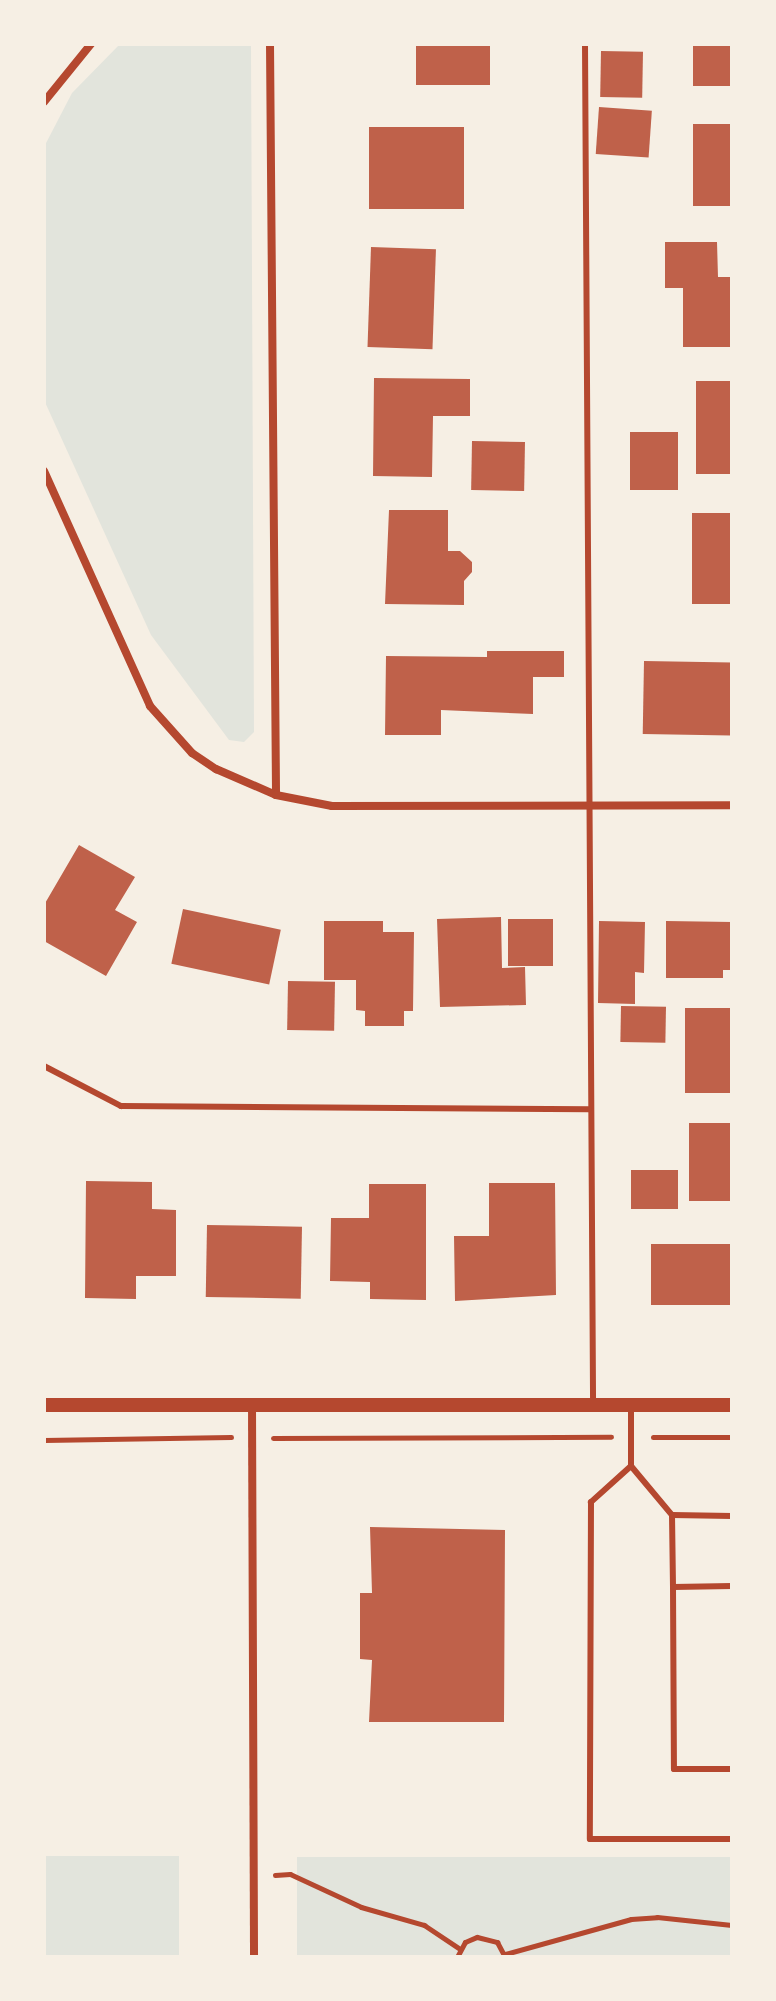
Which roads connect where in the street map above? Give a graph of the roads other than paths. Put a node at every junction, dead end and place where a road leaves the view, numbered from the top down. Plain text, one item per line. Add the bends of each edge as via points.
1 (91, 44) edge
2 (270, 44) edge
3 (585, 44) edge
4 (44, 102) edge
5 (44, 471) edge
6 (276, 795) junction
7 (586, 805) junction
8 (732, 805) edge
9 (44, 1066) edge
10 (589, 1109) junction
11 (252, 1404) junction
12 (44, 1405) edge
13 (732, 1405) edge
14 (593, 1406) junction
15 (631, 1406) junction
16 (631, 1466) junction
17 (672, 1515) junction
18 (732, 1516) edge
19 (732, 1586) edge
20 (673, 1587) junction
21 (732, 1769) edge
22 (732, 1839) edge
23 (254, 1957) edge

1 - 4 street
2 - 6 street
3 - 7 lane
5 - 6 street via 150,706 192,753
6 - 7 street via 332,806
7 - 8 street
7 - 10 lane
9 - 10 lane via 121,1106
10 - 14 lane
11 - 12 street
11 - 14 street
11 - 23 street
13 - 15 street
14 - 15 street
15 - 16 lane
16 - 17 lane
16 - 22 lane via 591,1502 590,1839
17 - 18 lane
17 - 20 lane
19 - 20 lane
20 - 21 lane via 674,1769

